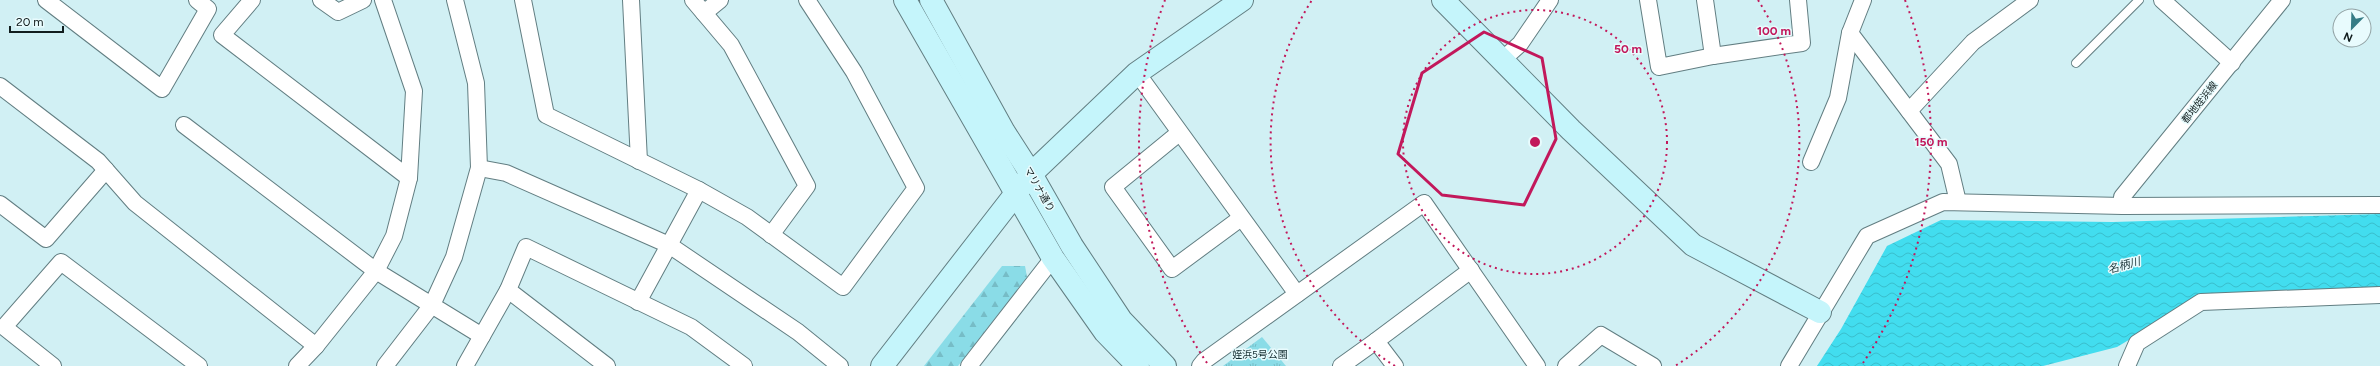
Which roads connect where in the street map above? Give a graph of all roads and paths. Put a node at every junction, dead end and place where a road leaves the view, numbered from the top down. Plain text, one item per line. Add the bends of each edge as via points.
1 (46, 0) edge
2 (197, 0) edge
3 (252, 0) edge
4 (321, 0) edge
5 (363, 0) edge
6 (383, 0) edge
7 (455, 0) edge
8 (523, 0) edge
9 (631, 0) edge
10 (693, 0) edge
11 (720, 0) edge
12 (807, 0) edge
13 (905, 0) edge
14 (931, 0) edge
15 (1242, 0) edge
16 (1443, 0) edge
17 (1550, 0) edge
18 (1648, 0) edge
19 (1705, 0) edge
20 (1798, 0) edge
21 (1863, 0) edge
22 (2030, 0) edge
23 (2139, 0) edge
24 (2162, 0) edge
25 (2280, 1) edge
26 (704, 12) junction
27 (1850, 33) junction
28 (1713, 56) junction
29 (1501, 61) junction
30 (2232, 62) junction
31 (2076, 63) dead end
32 (1137, 73) junction
33 (0, 86) edge
34 (1909, 111) junction
35 (184, 125) dead end
36 (1179, 133) junction
37 (639, 160) junction
38 (1811, 162) dead end
39 (479, 168) junction
40 (106, 170) junction
41 (1031, 174) junction
42 (408, 178) junction
43 (699, 190) junction
44 (1016, 193) junction
45 (1958, 202) junction
46 (0, 204) edge
47 (2380, 205) edge
48 (2124, 206) junction
49 (1241, 218) junction
50 (771, 235) junction
51 (669, 245) junction
52 (1053, 258) junction
53 (1471, 270) junction
54 (376, 271) junction
55 (508, 290) junction
56 (1297, 294) junction
57 (2380, 295) edge
58 (638, 302) junction
59 (432, 305) junction
60 (1820, 312) junction
61 (482, 336) junction
62 (1376, 341) junction
63 (316, 346) junction
64 (1203, 364) edge
65 (53, 366) edge
66 (199, 366) edge
67 (297, 366) edge
68 (385, 366) edge
69 (465, 366) edge
70 (607, 366) edge
71 (744, 366) edge
72 (840, 366) edge
73 (882, 366) edge
74 (969, 366) edge
75 (1138, 366) edge
76 (1165, 366) edge
77 (1341, 366) edge
78 (1396, 366) edge
79 (1537, 366) edge
80 (1566, 366) edge
81 (1653, 366) edge
82 (1789, 366) edge
83 (2128, 366) edge

1 - 2 street via 162,89 208,9
3 - 42 street via 222,35
4 - 5 street via 338,12
6 - 42 street via 414,91
7 - 39 street via 476,83
8 - 37 street via 546,115
9 - 37 street
10 - 26 street
11 - 26 street
12 - 50 street via 854,72 916,188 843,287
13 - 44 street
14 - 41 street, マリナ通り via 1004,132
15 - 32 street
16 - 29 street
17 - 29 street via 1520,44
18 - 28 street via 1659,67
19 - 28 street
20 - 28 street via 1802,43
21 - 27 street
22 - 34 street via 1973,42
23 - 31 lane
24 - 30 street
25 - 30 street, 都地姪浜線
26 - 50 street via 731,45 807,186
27 - 34 street
27 - 38 street via 1838,98
29 - 60 street via 1693,245
30 - 48 street, 都地姪浜線 via 2122,197
32 - 36 street
32 - 41 street
33 - 40 street via 98,161
34 - 45 street via 1949,164
35 - 54 street
36 - 49 street
36 - 49 street via 1113,187 1172,269
37 - 43 street
39 - 51 street via 506,173
39 - 59 street via 454,257
40 - 46 street via 46,239
40 - 63 street via 135,203
41 - 44 street
41 - 76 street, マリナ通り via 1072,246 1121,320
42 - 54 street via 394,236
43 - 50 street via 747,217
43 - 51 street
44 - 52 street
44 - 73 street
45 - 48 street
45 - 60 street via 1943,202 1867,236
47 - 48 street
49 - 56 street
51 - 58 street
51 - 72 street via 798,332
52 - 74 street
52 - 75 street via 1106,332
53 - 56 street via 1424,203
53 - 62 street
53 - 79 street
54 - 59 street
54 - 63 street
55 - 58 street via 526,247
55 - 61 street
55 - 70 street
56 - 64 street
57 - 83 street via 2201,302 2137,343
58 - 71 street via 691,327
59 - 61 street
59 - 68 street
60 - 82 street
61 - 69 street
62 - 77 street
62 - 78 street
63 - 67 street
65 - 66 street via 4,327 61,262
80 - 81 street via 1600,335

